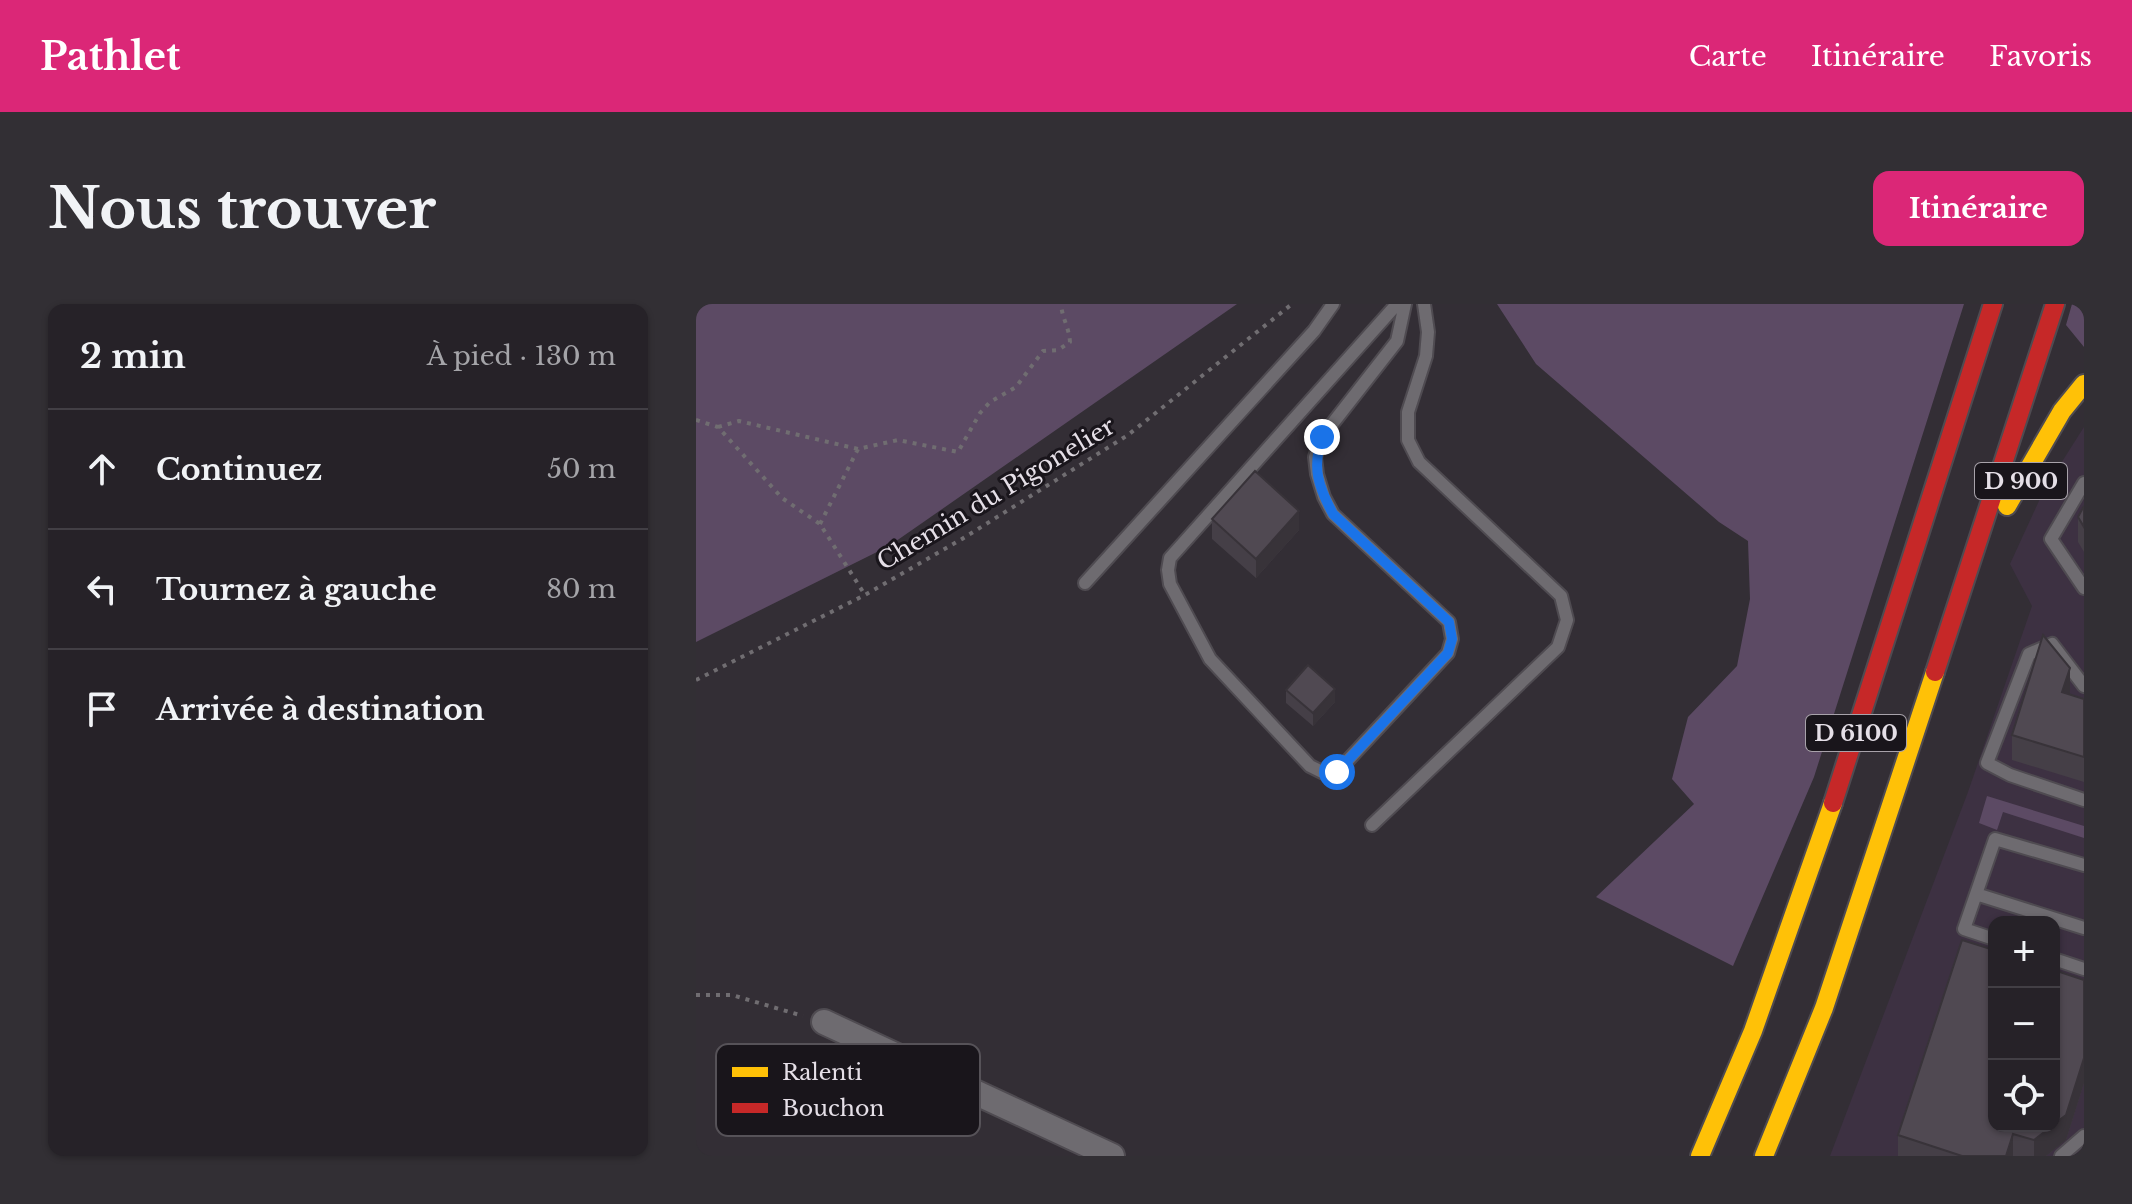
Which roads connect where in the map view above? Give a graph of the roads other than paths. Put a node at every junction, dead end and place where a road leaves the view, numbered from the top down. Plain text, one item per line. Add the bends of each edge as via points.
1 (1333, 304) edge
2 (1397, 304) edge
3 (1405, 304) edge
4 (1424, 304) edge
5 (1993, 304) edge
6 (2055, 304) edge
7 (2084, 384) edge
8 (2084, 483) edge
9 (1085, 583) dead end
10 (1964, 583) junction
11 (2084, 588) edge
12 (2084, 686) edge
13 (2084, 800) edge
14 (1372, 825) dead end
15 (2084, 865) edge
16 (1976, 894) junction
17 (2084, 928) edge
18 (1988, 937) edge
19 (2060, 961) edge
20 (2084, 969) edge
21 (824, 1022) road end
22 (1753, 1031) junction
23 (871, 1044) edge
24 (980, 1095) edge
25 (2084, 1136) edge
26 (1683, 1147) dead end
27 (1112, 1156) edge
28 (1700, 1156) edge
29 (1764, 1156) edge
30 (2061, 1156) edge

1 - 9 lane
2 - 3 lane via 1170,558 1168,570 1170,584 1210,659 1310,766 1324,773 1337,772 1448,653 1452,639 1449,622 1333,514 1317,474 1315,457 1322,437 1397,341
4 - 14 lane via 1426,356 1408,412 1408,440 1419,462 1561,596 1567,620 1558,647
5 - 22 main road, D 6100 via 1819,847
6 - 10 main road, D 6100
7 - 10 main road, D 900 via 2041,445
8 - 11 lane via 2051,539
10 - 29 main road, D 6100 via 1833,982
12 - 13 lane via 2052,644 2029,654 1987,763
15 - 16 lane via 1995,839
16 - 17 lane
16 - 18 lane via 1964,929
19 - 20 lane
21 - 23 street
22 - 26 main road
22 - 28 main road, D 6100
24 - 27 street
25 - 30 lane

